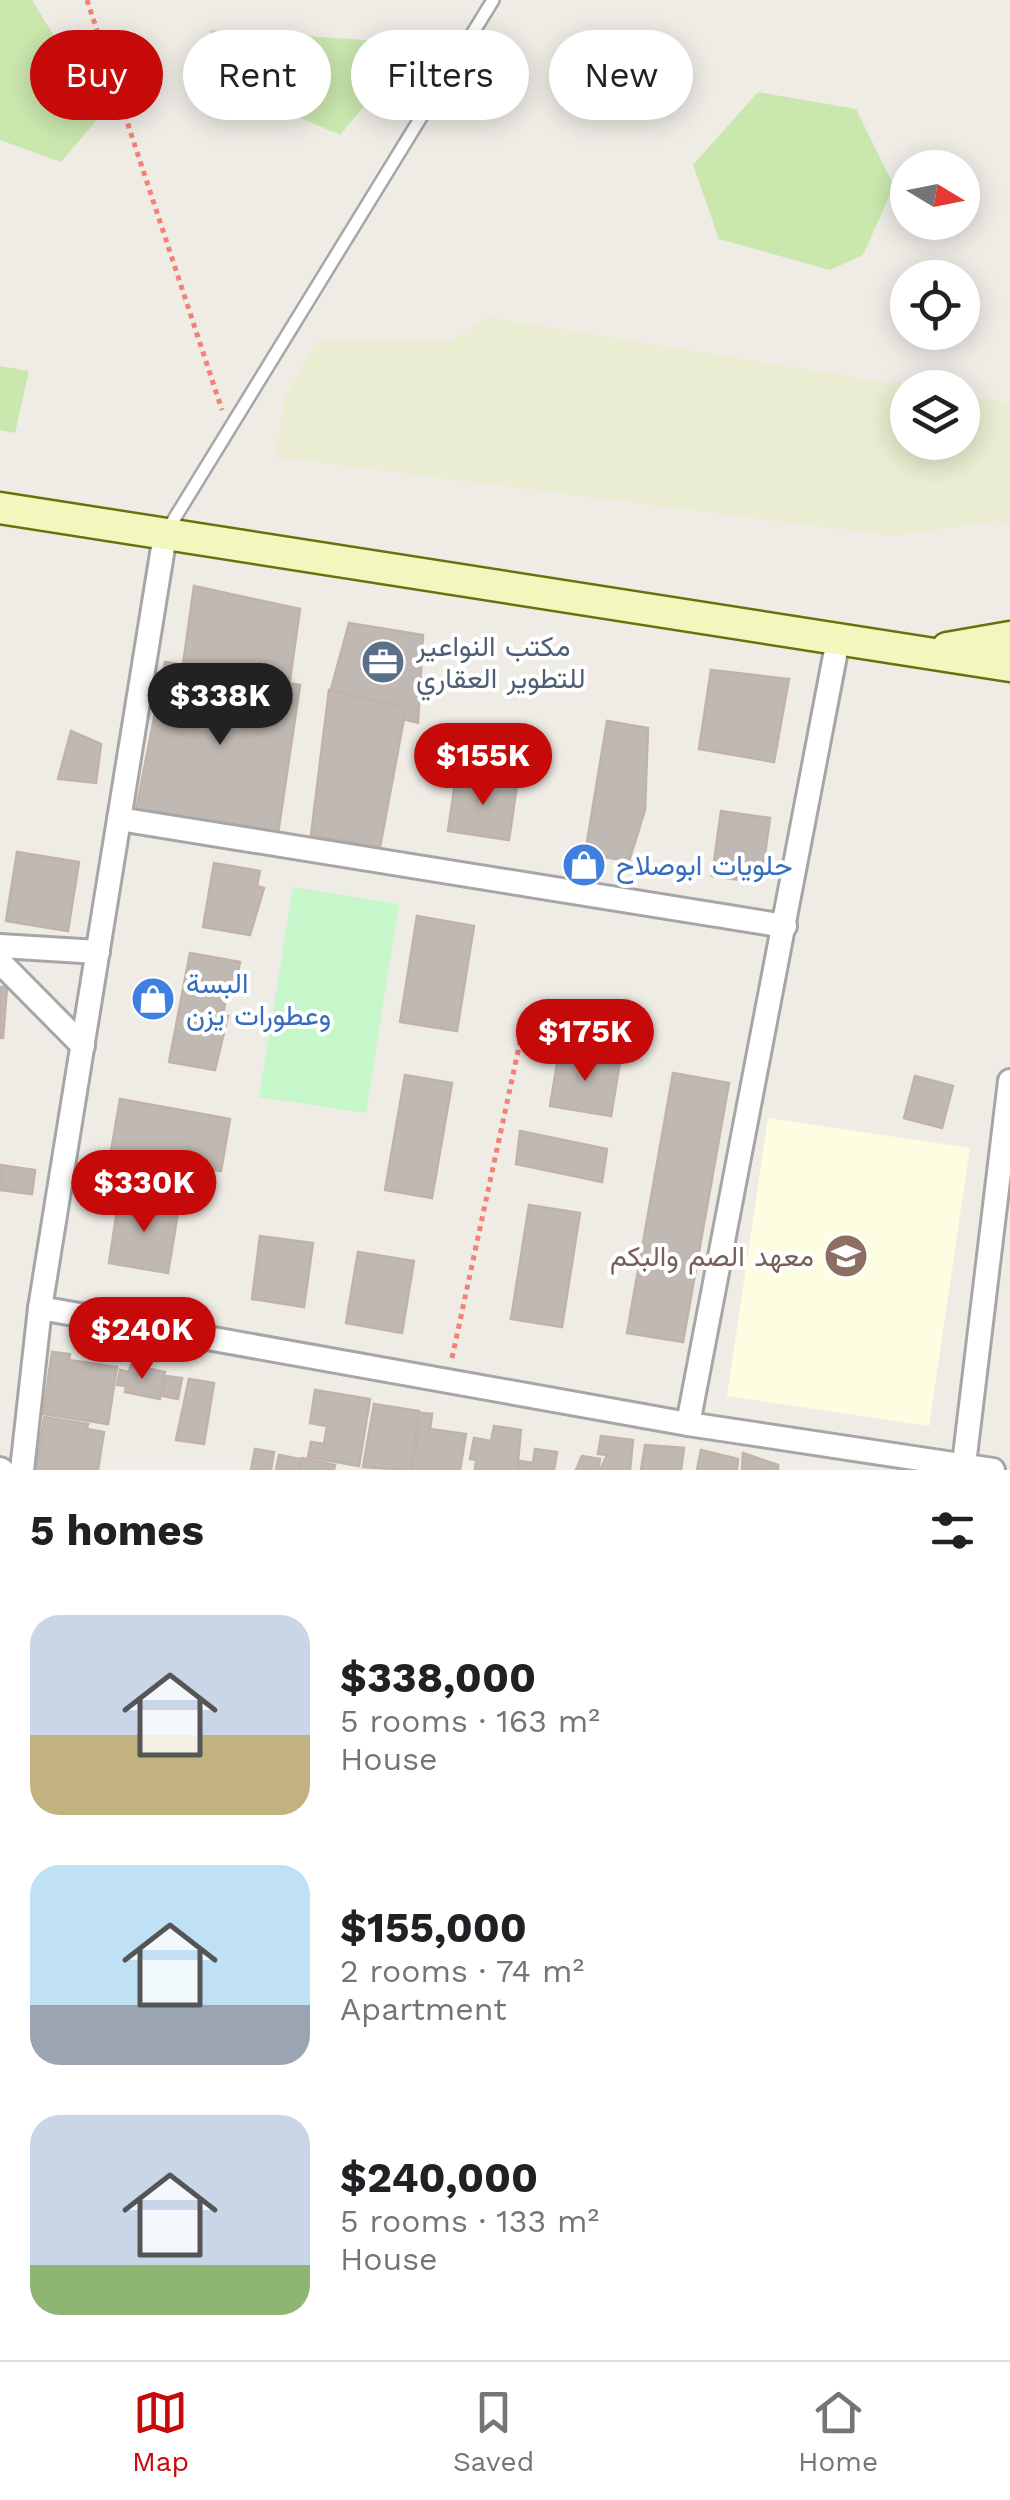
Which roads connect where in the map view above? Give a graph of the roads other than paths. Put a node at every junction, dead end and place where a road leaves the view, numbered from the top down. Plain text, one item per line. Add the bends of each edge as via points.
1 (493, 0) edge
2 (0, 508) edge
3 (165, 535) junction
4 (1010, 638) edge
5 (838, 640) junction
6 (919, 653) junction
7 (1010, 666) edge
8 (119, 819) junction
9 (785, 926) junction
10 (0, 946) edge
11 (98, 952) junction
12 (0, 962) edge
13 (83, 1046) junction
14 (1010, 1081) edge
15 (40, 1308) junction
16 (688, 1424) junction
17 (964, 1464) junction
18 (22, 1470) edge
19 (994, 1470) edge

1 - 3 lane
2 - 3 street
3 - 5 street
3 - 8 street
4 - 6 street
5 - 6 street
5 - 9 street
6 - 7 street
8 - 9 street
8 - 11 street
9 - 16 street
10 - 11 street
11 - 13 street
12 - 13 street
13 - 15 street
14 - 17 street
15 - 16 street
15 - 18 street
16 - 17 street
17 - 19 street

